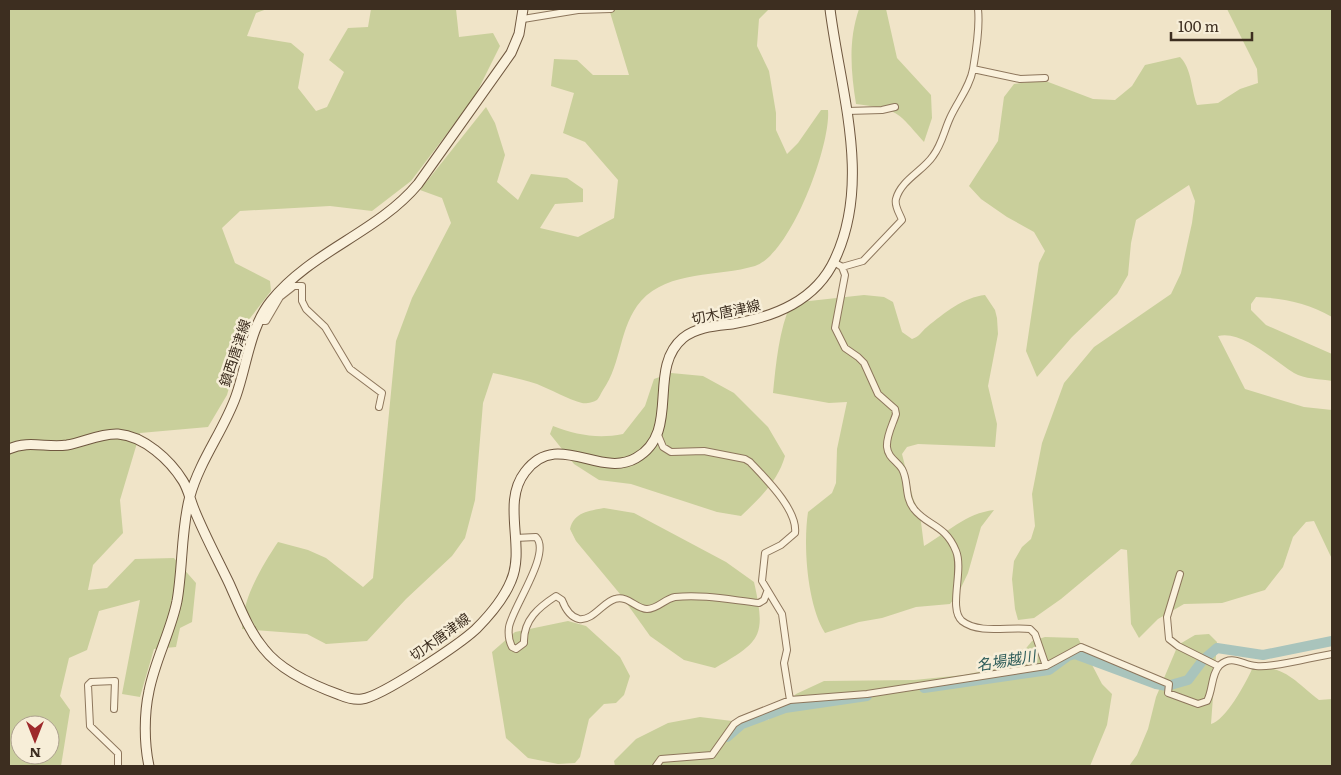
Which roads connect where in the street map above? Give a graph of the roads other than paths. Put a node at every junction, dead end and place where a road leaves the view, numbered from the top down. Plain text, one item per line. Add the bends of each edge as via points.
1 (524, 9) edge
2 (611, 9) edge
3 (830, 9) edge
4 (978, 9) edge
5 (523, 19) junction
6 (973, 69) junction
7 (1045, 78) dead end
8 (895, 107) dead end
9 (847, 110) junction
10 (838, 264) junction
11 (259, 321) junction
12 (379, 407) dead end
13 (658, 435) junction
14 (9, 449) edge
15 (190, 496) junction
16 (515, 538) junction
17 (1180, 574) dead end
18 (767, 592) junction
19 (1332, 654) edge
20 (1046, 666) junction
21 (1218, 666) junction
22 (790, 700) junction
23 (114, 709) dead end
24 (118, 766) edge
25 (148, 766) edge
26 (656, 766) edge

1 - 5 main road, 鎮西唐津線
2 - 5 street via 578,10
3 - 9 main road, 切木唐津線
4 - 6 street
5 - 11 main road, 鎮西唐津線 via 512,54 502,70 407,198 384,218 312,263 271,301
6 - 7 street via 1020,79
6 - 10 street via 934,156 911,176 896,198 902,220 863,261
8 - 9 street
9 - 10 main road, 切木唐津線 via 853,160 852,191
10 - 13 main road, 切木唐津線 via 818,285 783,311 766,318 702,328 678,342 666,367
10 - 20 street via 844,285 835,328 845,348 864,364 878,394 895,408 887,448 904,474 909,501 914,510 943,531 956,549 960,566 956,593 958,616 964,623 984,628 1030,629 1035,634
11 - 12 street via 266,321 280,297 294,286 302,286 302,301 306,309 325,327 350,369 382,393
11 - 15 main road, 鎮西唐津線 via 235,397
13 - 16 main road, 切木唐津線 via 649,448 621,464 558,453 536,461 526,469 515,490
13 - 18 street via 663,447 671,452 704,451 744,458 789,509 795,532 781,545 765,553 762,581
14 - 15 main road, 切木唐津線 via 28,444 72,444 106,434 128,435 166,458
15 - 16 main road, 切木唐津線 via 250,628 264,649 291,671 354,699 364,699 390,688 472,633 512,580
15 - 25 main road, 鎮西唐津線 via 176,604 149,690 146,715
16 - 18 street via 536,537 541,549 509,626 509,641 516,648 524,643 528,623 540,606 556,596 562,600 566,610 577,619 583,619 614,599 627,600 650,609 666,599 696,596 759,603
17 - 21 street via 1167,617 1169,639
18 - 22 street via 782,614 787,650 784,663
19 - 21 street via 1259,666 1233,660
20 - 21 street via 1077,648 1085,648 1169,684 1168,693 1194,704 1203,703 1210,696
20 - 22 street via 867,694
22 - 26 street via 734,724 712,755 661,759
23 - 24 street via 114,681 91,682 88,685 90,726 118,752

